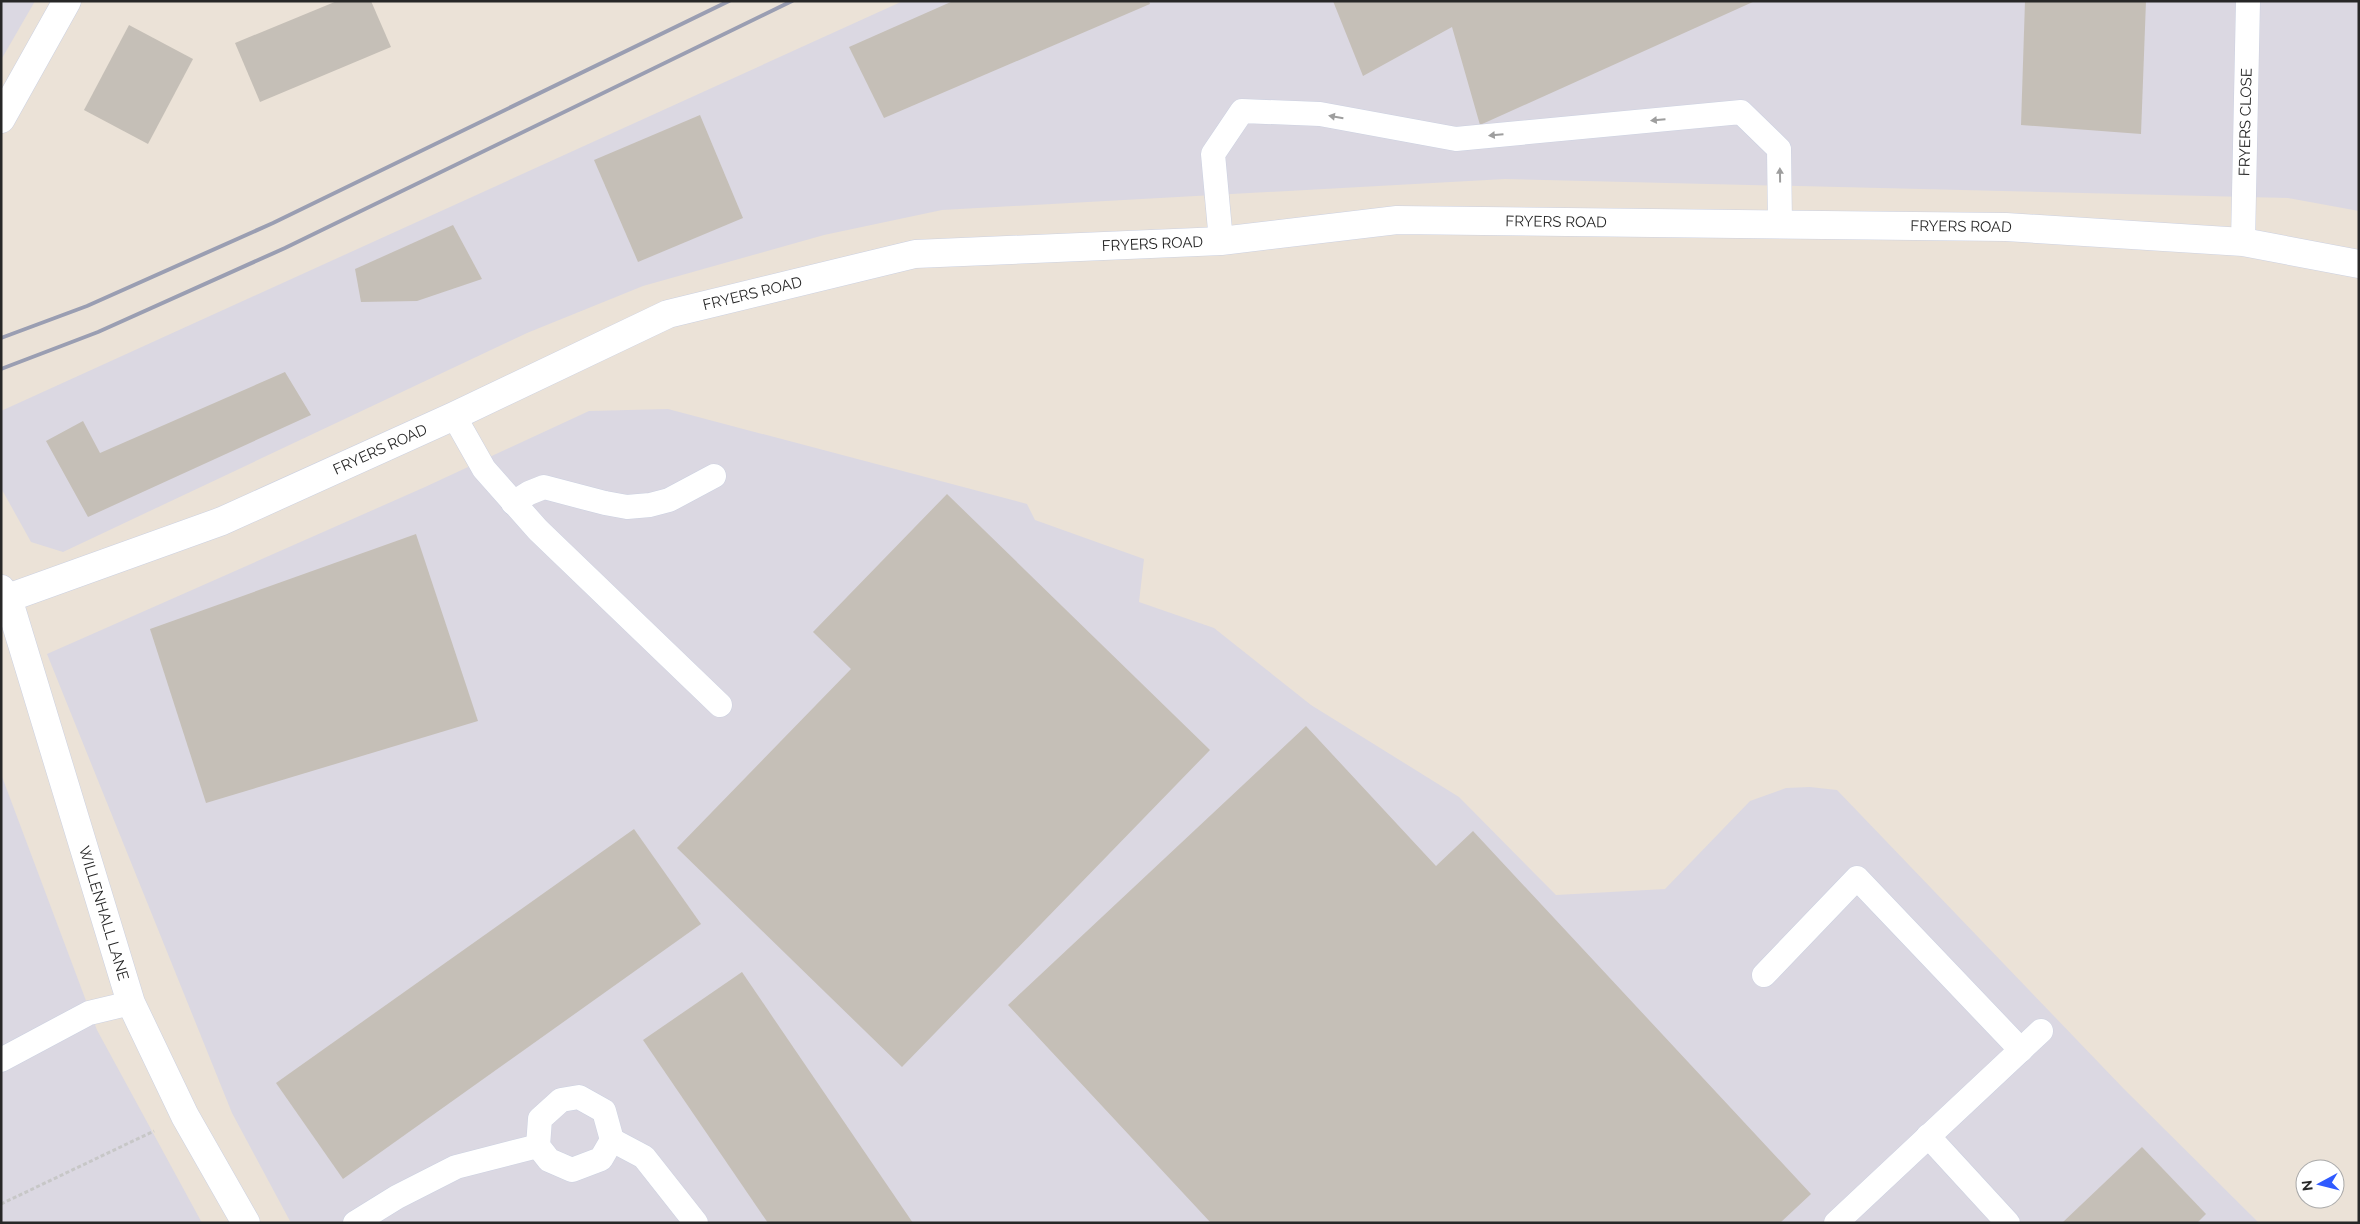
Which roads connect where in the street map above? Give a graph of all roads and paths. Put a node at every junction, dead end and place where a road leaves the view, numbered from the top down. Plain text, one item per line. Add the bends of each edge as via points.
1 (68, 1) edge
2 (2248, 1) edge
3 (1, 119) edge
4 (1780, 224) junction
5 (1221, 241) junction
6 (2243, 242) junction
7 (2359, 264) edge
8 (454, 416) junction
9 (714, 476) dead end
10 (513, 503) junction
11 (5, 593) edge
12 (720, 705) dead end
13 (1764, 975) dead end
14 (131, 1003) junction
15 (2041, 1031) dead end
16 (2021, 1050) junction
17 (1, 1060) edge
18 (185, 1116) junction
19 (1928, 1136) junction
20 (612, 1140) junction
21 (538, 1146) junction
22 (1, 1204) edge
23 (246, 1223) edge
24 (355, 1223) edge
25 (696, 1223) edge
26 (1836, 1223) edge
27 (2008, 1223) edge

1 - 3 street
2 - 6 lane, FRYERS CLOSE
4 - 5 street, FRYERS ROAD via 1397,220
4 -> 5 lane via 1779,149 1741,112 1456,139 1320,114 1242,111 1213,154
4 - 6 street, FRYERS ROAD via 2006,227
5 - 8 street, FRYERS ROAD via 905,256 668,314
6 - 7 street, FRYERS ROAD
8 - 10 lane via 484,469
8 - 11 street, FRYERS ROAD via 222,521
9 - 10 lane via 669,500 650,505 627,507 544,487
10 - 12 lane
11 - 14 street, WILLENHALL LANE
13 - 16 lane via 1857,878
14 - 17 lane via 89,1013
14 - 18 street, WILLENHALL LANE
15 - 16 lane
16 - 19 lane
18 - 22 path
18 - 23 street, WILLENHALL LANE
19 - 26 lane
19 - 27 lane
20 - 21 lane via 601,1159 572,1170 549,1160
20 - 21 lane via 604,1111 579,1097 561,1100 540,1119
20 - 25 lane via 644,1157
21 - 24 lane via 456,1167

